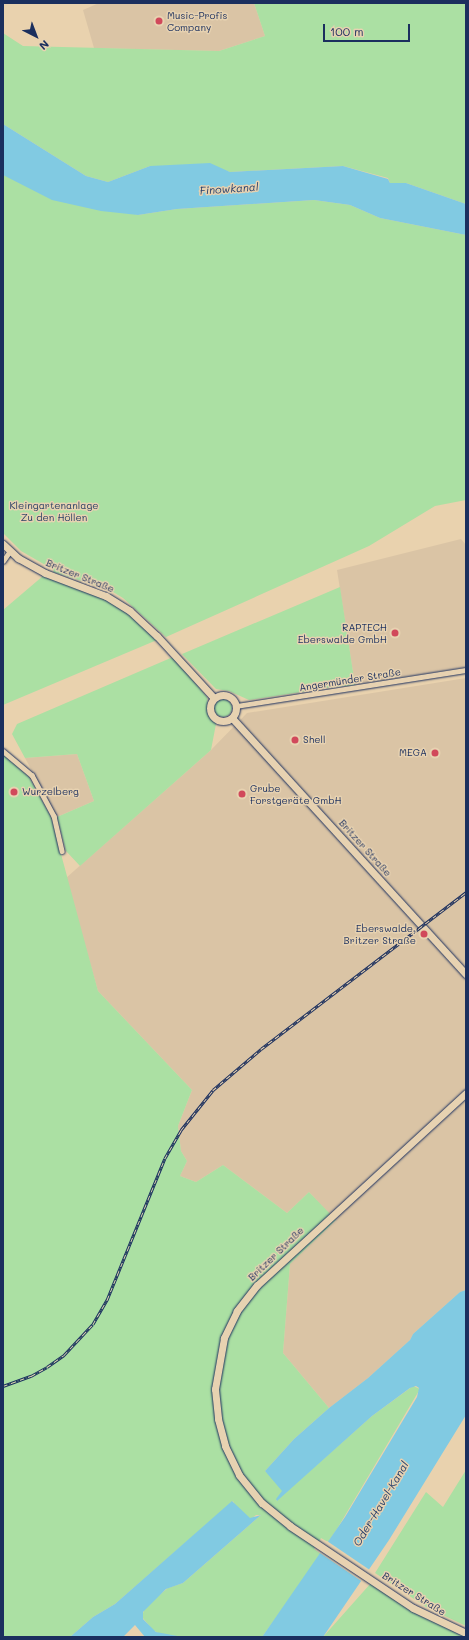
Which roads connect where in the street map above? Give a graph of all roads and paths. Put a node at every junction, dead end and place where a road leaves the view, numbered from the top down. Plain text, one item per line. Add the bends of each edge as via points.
1 (3, 544) edge
2 (10, 551) junction
3 (3, 561) edge
4 (466, 670) edge
5 (214, 698) junction
6 (236, 706) junction
7 (232, 718) junction
8 (3, 751) edge
9 (62, 851) dead end
10 (466, 974) edge
11 (466, 1093) edge
12 (466, 1633) edge

1 - 2 main road, Britzer Straße
2 - 3 street
2 - 5 main road, Britzer Straße via 45,574 106,596 130,611 157,636
4 - 6 street, Angermünder Straße
5 - 6 main road via 226,695 233,699
5 - 7 main road via 210,708 214,718 224,721
6 - 7 main road
7 - 10 main road, Britzer Straße
8 - 9 street via 32,775 54,816
11 - 12 main road, Britzer Straße via 278,1263 237,1311 224,1338 215,1389 220,1432 232,1462 249,1489 265,1506 317,1544 423,1613

